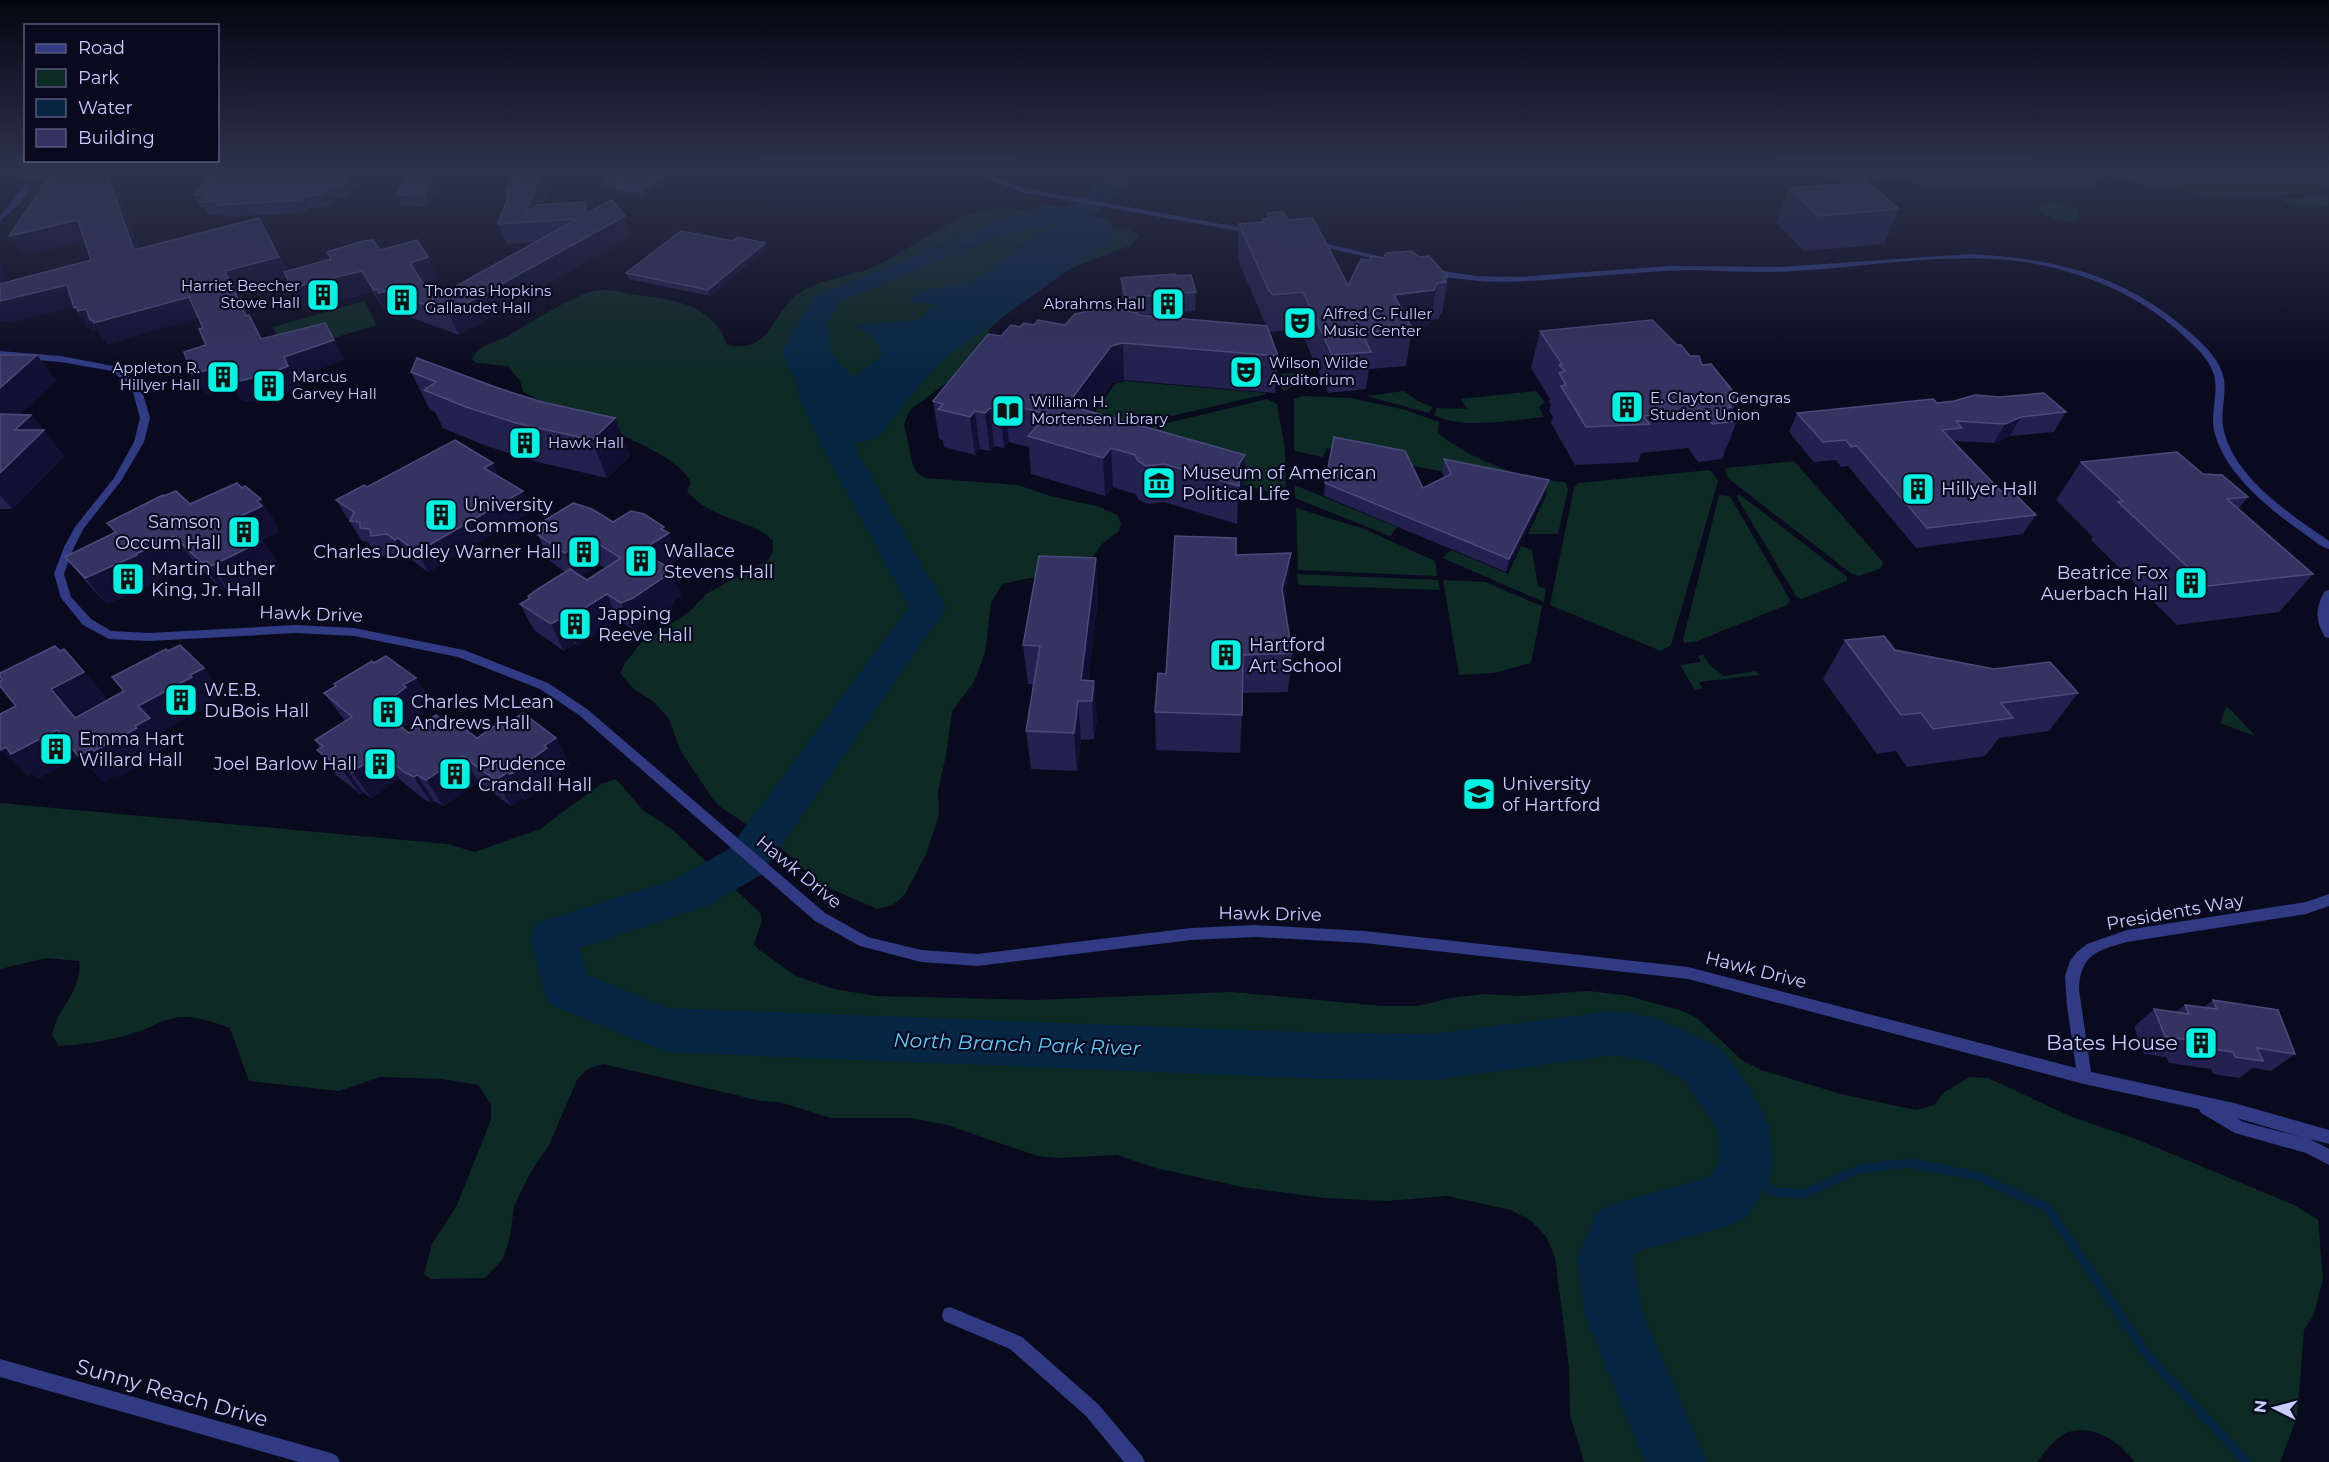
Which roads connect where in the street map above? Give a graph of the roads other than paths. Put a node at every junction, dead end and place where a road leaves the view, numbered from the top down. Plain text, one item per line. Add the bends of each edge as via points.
1 (1306, 241) edge
2 (1397, 263) edge
3 (1419, 268) edge
4 (0, 354) edge
5 (2329, 546) edge
6 (2329, 594) edge
7 (2329, 634) edge
8 (2329, 900) edge
9 (2084, 1077) junction
10 (2197, 1103) junction
11 (2329, 1137) edge
12 (2329, 1157) edge
13 (950, 1315) dead end
14 (0, 1368) edge
15 (331, 1462) edge
16 (1136, 1462) edge

1 - 2 street
3 - 5 street via 1458,277 1510,281 1671,269 1794,269 1967,256 2026,259 2072,270 2147,304 2212,360 2220,378 2216,418 2228,453 2269,501
4 - 9 street, Hawk Drive via 61,359 114,369 136,387 145,418 139,442 118,479 80,527 59,574 66,598 87,622 109,635 295,629 354,632 460,653 544,686 583,711 820,917 865,942 921,956 978,960 1191,934 1255,931 1364,937 1688,973
6 - 7 street via 2322,612
8 - 9 street, Presidents Way via 2295,910 2127,936 2099,944 2081,955 2071,987
9 - 10 street, Hawk Drive
10 - 11 street, Hawk Drive
10 - 12 street, Hawk Drive via 2240,1128 2309,1146
13 - 16 street via 1016,1343 1092,1410
14 - 15 street, Sunny Reach Drive

